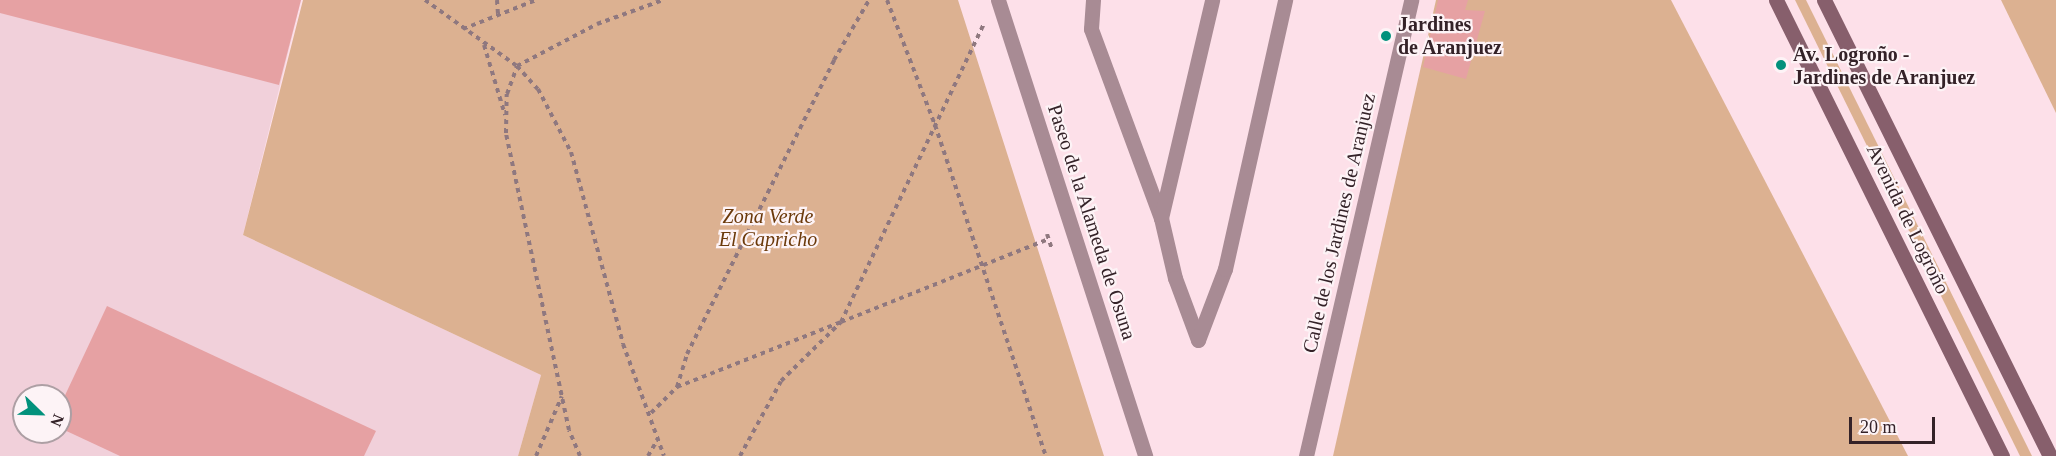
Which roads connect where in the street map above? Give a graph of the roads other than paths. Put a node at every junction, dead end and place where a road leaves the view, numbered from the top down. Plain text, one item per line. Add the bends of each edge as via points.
1 (998, 0) edge
2 (1093, 0) edge
3 (1212, 0) edge
4 (1285, 0) edge
5 (1411, 0) edge
6 (1776, 0) edge
7 (1824, 0) edge
8 (1161, 218) junction
9 (1145, 456) edge
10 (1306, 456) edge
11 (2002, 456) edge
12 (2050, 456) edge

1 - 9 street, Paseo de la Alameda de Osuna
2 - 8 street via 1091,29
3 - 8 street
4 - 8 street via 1225,269 1198,340 1175,278
5 - 10 street, Calle de los Jardines de Aranjuez
6 - 11 main road, Avenida de Logroño
7 - 12 main road, Avenida de Logroño

